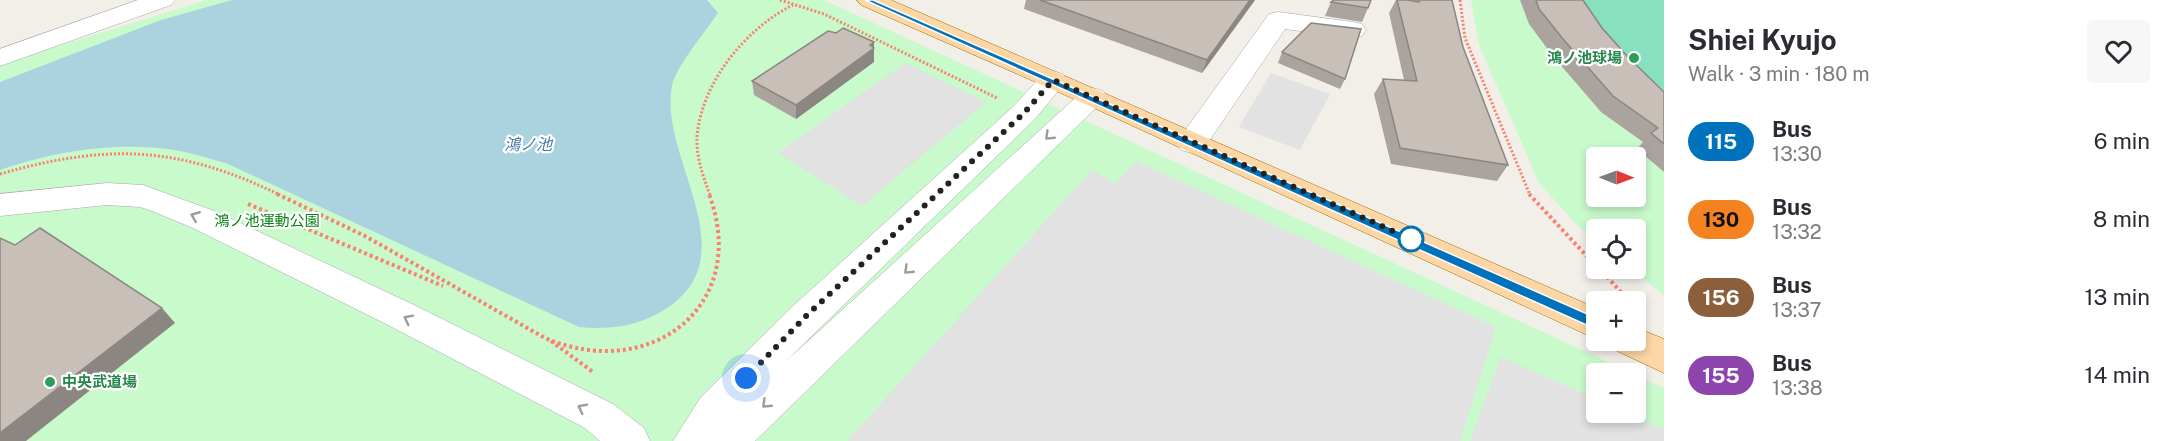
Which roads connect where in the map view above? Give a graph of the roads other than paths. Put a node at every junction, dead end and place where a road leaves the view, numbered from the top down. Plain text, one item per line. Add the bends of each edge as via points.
1 (102, 0) edge
2 (162, 0) edge
3 (870, 0) edge
4 (1353, 30) edge
5 (72, 31) junction
6 (0, 58) edge
7 (1053, 80) junction
8 (1093, 97) junction
9 (1192, 142) junction
10 (0, 205) edge
11 (1586, 319) edge
12 (1646, 348) edge
13 (1664, 357) edge
14 (630, 441) edge
15 (693, 441) edge
16 (722, 441) edge

1 - 5 street
2 - 5 street
3 - 7 main road
4 - 9 street via 1278,20
5 - 6 street
7 - 8 main road
7 - 15 street via 1024,113 806,316 715,408
8 - 9 main road
8 -> 16 street via 740,429
9 - 11 main road
14 -> 10 street via 599,417 401,315 163,203 143,196 107,194
12 - 13 main road

